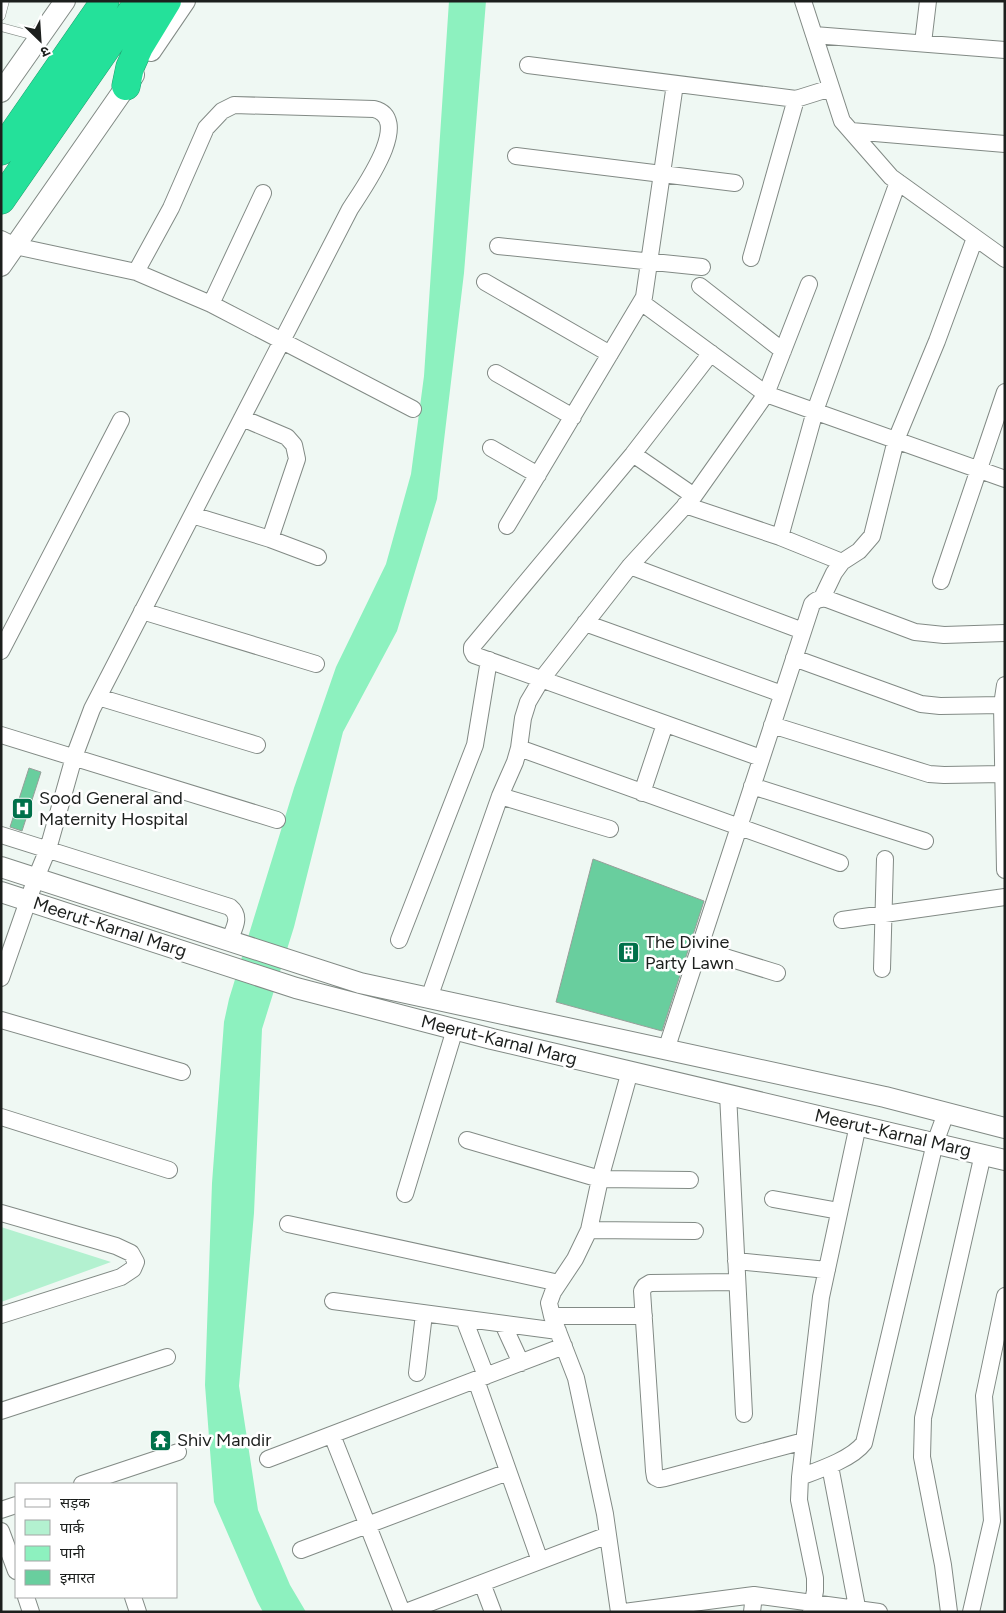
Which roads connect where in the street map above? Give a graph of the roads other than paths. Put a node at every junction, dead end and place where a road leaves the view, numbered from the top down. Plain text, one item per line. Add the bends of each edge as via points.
1 (5, 1) edge
2 (65, 1) edge
3 (167, 1) edge
4 (185, 1) edge
5 (803, 1) edge
6 (928, 1) edge
7 (103, 4) edge
8 (132, 12) edge
9 (1, 16) edge
10 (1, 27) edge
11 (814, 35) junction
12 (40, 37) junction
13 (923, 43) junction
14 (1005, 50) edge
15 (528, 65) dead end
16 (675, 84) junction
17 (126, 86) junction
18 (831, 88) junction
19 (1, 92) edge
20 (796, 99) junction
21 (850, 130) junction
22 (1005, 144) edge
23 (1, 151) edge
24 (516, 156) dead end
25 (662, 174) junction
26 (898, 182) junction
27 (735, 183) dead end
28 (263, 194) dead end
29 (1, 200) edge
30 (975, 238) junction
31 (8, 243) edge
32 (498, 246) dead end
33 (751, 258) dead end
34 (1005, 258) edge
35 (649, 262) junction
36 (1, 266) edge
37 (702, 267) dead end
38 (136, 272) junction
39 (485, 282) dead end
40 (809, 284) dead end
41 (700, 286) dead end
42 (641, 302) junction
43 (211, 304) junction
44 (283, 340) junction
45 (783, 351) junction
46 (711, 353) junction
47 (610, 354) junction
48 (496, 373) dead end
49 (1005, 392) edge
50 (766, 394) junction
51 (413, 408) dead end
52 (815, 411) junction
53 (572, 417) junction
54 (242, 418) junction
55 (121, 420) dead end
56 (896, 440) junction
57 (491, 448) dead end
58 (633, 454) junction
59 (979, 469) junction
60 (538, 474) junction
61 (1005, 479) edge
62 (689, 501) junction
63 (192, 515) junction
64 (506, 526) dead end
65 (780, 537) junction
66 (270, 539) junction
67 (318, 557) dead end
68 (842, 562) junction
69 (630, 566) junction
70 (941, 581) dead end
71 (822, 598) junction
72 (142, 611) junction
73 (585, 623) junction
74 (803, 631) junction
75 (1005, 634) edge
76 (1, 652) edge
77 (794, 658) junction
78 (489, 660) junction
79 (316, 664) dead end
80 (541, 680) junction
81 (1005, 686) edge
82 (782, 694) junction
83 (98, 697) junction
84 (1002, 705) junction
85 (666, 724) junction
86 (772, 725) junction
87 (1, 735) edge
88 (257, 745) dead end
89 (519, 748) junction
90 (74, 757) junction
91 (761, 758) junction
92 (1003, 774) junction
93 (752, 786) junction
94 (642, 793) junction
95 (500, 796) junction
96 (277, 820) dead end
97 (739, 827) junction
98 (610, 829) dead end
99 (1, 835) edge
100 (925, 841) dead end
101 (48, 849) junction
102 (885, 859) dead end
103 (840, 863) dead end
104 (1, 867) edge
105 (1005, 870) edge
106 (36, 878) junction
107 (1, 892) edge
108 (1005, 897) edge
109 (28, 900) junction
110 (883, 914) junction
111 (842, 920) dead end
112 (399, 940) dead end
113 (232, 942) junction
114 (699, 949) junction
115 (882, 969) dead end
116 (777, 973) dead end
117 (1, 978) edge
118 (429, 998) junction
119 (1, 1020) edge
120 (455, 1029) junction
121 (618, 1039) junction
122 (666, 1050) junction
123 (608, 1066) junction
124 (630, 1071) junction
125 (182, 1072) dead end
126 (728, 1094) junction
127 (946, 1113) junction
128 (1, 1117) edge
129 (858, 1125) junction
130 (1005, 1128) edge
131 (467, 1140) dead end
132 (936, 1143) junction
133 (983, 1154) junction
134 (1005, 1160) edge
135 (170, 1170) dead end
136 (600, 1179) junction
137 (690, 1180) dead end
138 (405, 1194) dead end
139 (773, 1200) dead end
140 (840, 1211) junction
141 (1, 1213) edge
142 (288, 1224) dead end
143 (589, 1230) junction
144 (695, 1231) dead end
145 (736, 1261) junction
146 (827, 1270) junction
147 (559, 1282) junction
148 (737, 1282) junction
149 (1005, 1296) edge
150 (332, 1301) dead end
151 (424, 1314) junction
152 (1, 1315) edge
153 (552, 1316) junction
154 (644, 1316) junction
155 (464, 1319) junction
156 (504, 1324) junction
157 (561, 1339) junction
158 (167, 1357) dead end
159 (521, 1363) junction
160 (417, 1372) dead end
161 (481, 1378) junction
162 (1, 1411) edge
163 (744, 1414) dead end
164 (332, 1435) junction
165 (804, 1441) junction
166 (178, 1452) dead end
167 (268, 1459) dead end
168 (830, 1466) junction
169 (508, 1472) junction
170 (800, 1476) junction
171 (91, 1483) edge
172 (15, 1505) edge
173 (1, 1510) edge
174 (368, 1525) junction
175 (1, 1531) edge
176 (608, 1535) junction
177 (301, 1550) dead end
178 (5, 1553) edge
179 (540, 1561) junction
180 (15, 1570) edge
181 (482, 1583) junction
182 (754, 1595) junction
183 (26, 1598) edge
184 (133, 1598) edge
185 (812, 1607) edge
186 (676, 1608) edge
187 (858, 1610) edge
188 (31, 1612) edge
189 (138, 1612) edge
190 (404, 1612) edge
191 (494, 1612) edge
192 (619, 1612) edge
193 (624, 1612) edge
194 (752, 1612) edge
195 (879, 1612) edge
196 (949, 1612) edge
197 (971, 1612) edge

1 - 9 lane
2 - 12 street
3 - 17 highway via 139,47
4 - 17 street
5 - 11 street
6 - 13 street
7 - 23 highway
8 - 29 highway
10 - 12 lane
11 - 13 street
11 - 18 street
12 - 19 street
13 - 14 street
15 - 16 street
16 - 20 street
16 - 25 street
17 - 31 street
18 - 20 street
18 - 21 street via 842,120
20 - 33 street
21 - 22 street
21 - 26 street
24 - 25 street
25 - 27 street
25 - 35 street
26 - 30 street
26 - 52 street
28 - 43 street
30 - 34 street
30 - 56 street
31 - 36 street
31 - 38 street
32 - 35 street
35 - 37 street
35 - 42 street
38 - 43 street
38 - 44 street via 171,208 206,128 222,111 234,105 381,111 386,115 389,128 382,157 350,209
39 - 47 street
40 - 45 street
41 - 45 street
42 - 46 street
42 - 47 street
43 - 44 street
44 - 51 street
44 - 54 street
45 - 50 street
46 - 50 street
46 - 58 street
47 - 53 street
48 - 53 street
49 - 59 street
50 - 52 street
50 - 62 street
52 - 56 street
52 - 65 street
53 - 60 street
54 - 63 street
54 - 66 street via 287,436 294,445 297,458
55 - 76 street
56 - 59 street
56 - 68 street via 872,536 859,551
57 - 60 street
58 - 62 street
58 - 78 street via 472,647 474,655
59 - 61 street
59 - 70 street
60 - 64 street
62 - 65 street
62 - 69 street
63 - 66 street
63 - 72 street
65 - 68 street
66 - 67 street
68 - 71 street
69 - 73 street
69 - 74 street
71 - 74 street via 812,604
71 - 75 street via 916,632
72 - 79 street
72 - 83 street
73 - 80 street
73 - 82 street
74 - 77 street
77 - 82 street
77 - 84 street via 921,704
78 - 80 street
78 - 112 street via 474,745
80 - 85 street
80 - 89 street via 528,702
81 - 84 street
82 - 86 street
83 - 88 street
83 - 90 street
84 - 92 street
85 - 91 street
85 - 94 street
86 - 91 street
86 - 92 street via 929,774
87 - 90 street
89 - 94 street
89 - 95 street
90 - 96 street
90 - 101 street
91 - 93 street
92 - 105 street
93 - 97 street
93 - 100 street
94 - 97 street
95 - 98 street
95 - 118 street
97 - 103 street
97 - 114 street
99 - 101 street
101 - 106 street
101 - 113 street via 230,907 237,917
102 - 110 street
104 - 106 street, Meerut-Karnal Marg
106 - 109 street
106 - 113 street, Meerut-Karnal Marg
107 - 109 street, Meerut-Karnal Marg
108 - 110 street
109 - 117 street
109 - 120 street, Meerut-Karnal Marg via 296,988
110 - 111 street
110 - 115 street
113 - 118 street, Meerut-Karnal Marg via 360,983
114 - 116 street
114 - 122 street
118 - 121 street, Meerut-Karnal Marg
119 - 125 street
120 - 123 street, Meerut-Karnal Marg
120 - 138 street
121 - 122 street, Meerut-Karnal Marg
121 - 123 street
122 - 127 street, Meerut-Karnal Marg
123 - 124 street, Meerut-Karnal Marg
124 - 126 street, Meerut-Karnal Marg
124 - 136 street
126 - 129 street, Meerut-Karnal Marg
126 - 145 street
127 - 130 street, Meerut-Karnal Marg
127 - 132 street
128 - 135 street
129 - 132 street, Meerut-Karnal Marg
129 - 140 street
131 - 136 street
132 - 133 street, Meerut-Karnal Marg
132 - 168 street via 867,1436 860,1448
133 - 134 street, Meerut-Karnal Marg
133 - 196 street via 923,1418 922,1457
136 - 137 street
136 - 143 street
139 - 140 street
140 - 146 street
141 - 152 street via 116,1246 131,1253 136,1262 133,1270 121,1277
142 - 147 street
143 - 144 street
143 - 147 street
145 - 146 street
145 - 148 street
146 - 165 street
147 - 153 street via 549,1304
148 - 154 street via 650,1283 642,1291
148 - 163 street
149 - 197 street via 984,1396 992,1522
150 - 151 street
151 - 155 street
151 - 160 street
153 - 154 street
153 - 157 street
154 - 165 street via 655,1477 665,1478
155 - 156 street
155 - 161 street
156 - 157 street
156 - 159 street
157 - 159 street
157 - 176 street via 576,1378
158 - 162 street
159 - 161 street
161 - 164 street
161 - 169 street
164 - 167 street
164 - 174 street
165 - 170 street
166 - 171 street
168 - 170 street
168 - 187 street
169 - 174 street
169 - 179 street
170 - 185 street via 799,1500 814,1578
172 - 173 street
174 - 177 street
174 - 190 street
175 - 178 street
176 - 179 street
176 - 192 street
178 - 180 street
179 - 181 street
181 - 190 street
181 - 191 street
182 - 185 street
182 - 186 street
182 - 194 street
183 - 188 street
184 - 189 street
185 - 187 street
186 - 193 street
187 - 195 street

